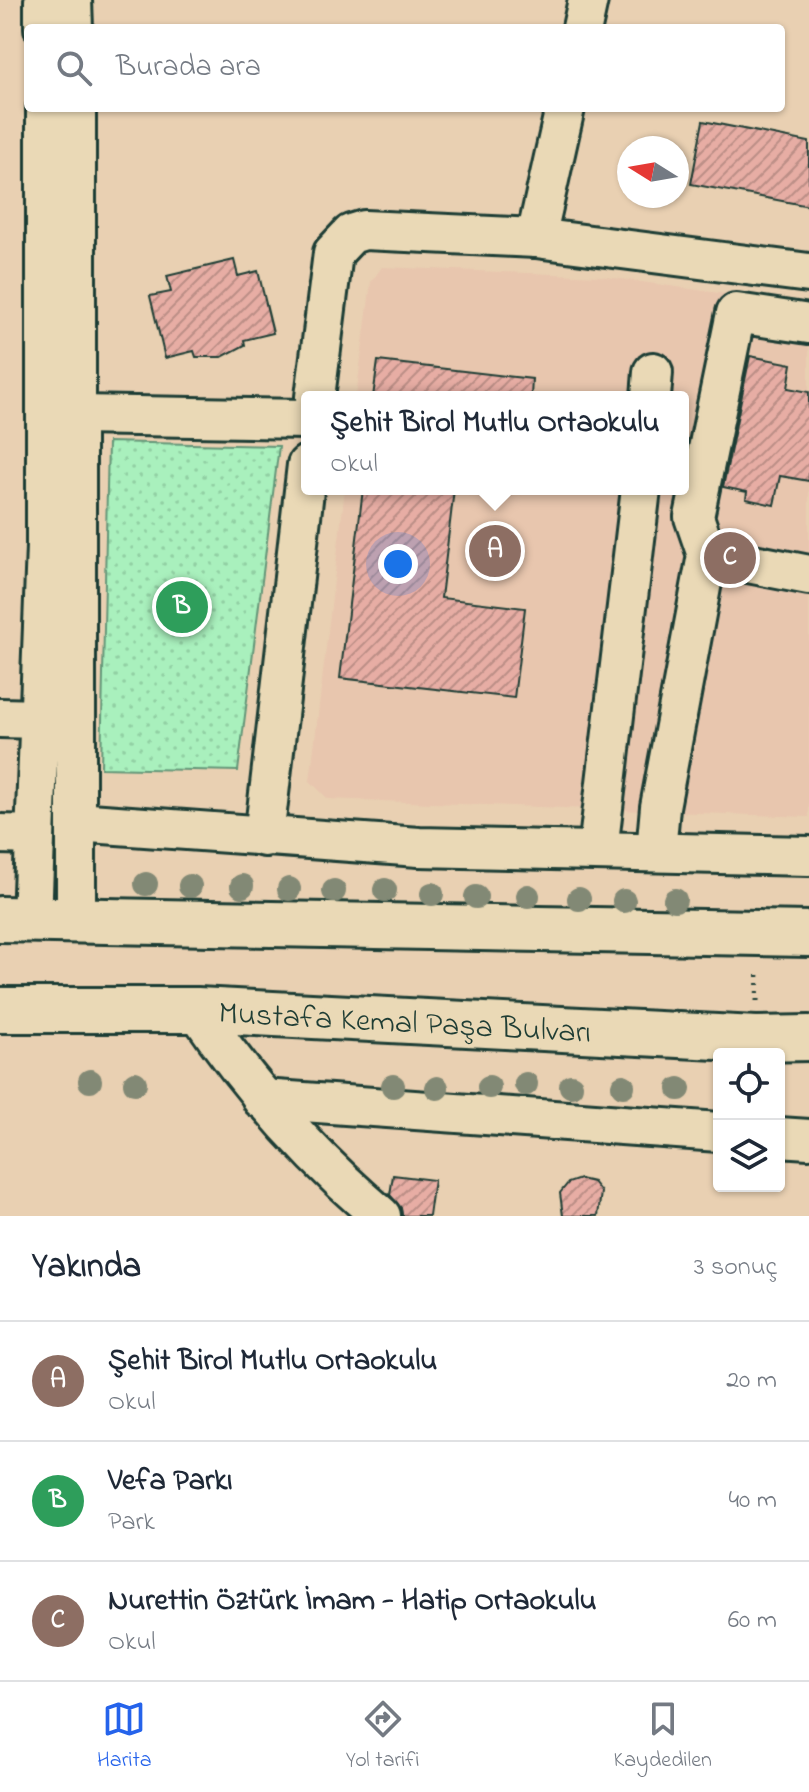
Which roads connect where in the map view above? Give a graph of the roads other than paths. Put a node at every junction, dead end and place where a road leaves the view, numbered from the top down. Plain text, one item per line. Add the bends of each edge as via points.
1 (44, 0) edge
2 (72, 0) edge
3 (588, 0) edge
4 (44, 24) edge
5 (73, 24) edge
6 (583, 24) edge
7 (46, 112) edge
8 (76, 112) edge
9 (564, 112) edge
10 (536, 238) junction
11 (809, 273) edge
12 (809, 324) edge
13 (316, 391) edge
14 (78, 415) junction
15 (301, 419) edge
16 (304, 495) edge
17 (640, 495) edge
18 (707, 555) junction
19 (809, 575) edge
20 (0, 718) edge
21 (39, 719) junction
22 (76, 822) junction
23 (18, 834) edge
24 (264, 837) junction
25 (598, 850) junction
26 (656, 852) junction
27 (809, 856) edge
28 (16, 919) edge
29 (76, 922) junction
30 (809, 934) edge
31 (0, 1010) edge
32 (197, 1010) junction
33 (809, 1038) edge
34 (262, 1099) junction
35 (713, 1132) edge
36 (785, 1137) edge
37 (809, 1139) edge
38 (381, 1216) edge

1 - 4 street
2 - 5 street
3 - 6 street
7 - 21 street via 47,515
8 - 14 street
9 - 10 street
10 - 11 street
10 - 13 street via 364,230 351,234 333,253 330,266
12 - 18 street via 736,313 694,517
14 - 15 street
14 - 22 street
16 - 24 street
17 - 25 street
18 - 19 street
18 - 26 street
20 - 21 street
21 - 23 street
22 - 24 street
22 - 29 street
23 - 28 street
24 - 25 street
25 - 26 street
26 - 27 street
28 - 29 main road
29 - 30 main road
31 - 32 main road, Mustafa Kemal Paşa Bulvarı
32 - 33 main road, Mustafa Kemal Paşa Bulvarı
32 - 34 street
34 - 35 street
34 - 38 street via 302,1144
36 - 37 street

